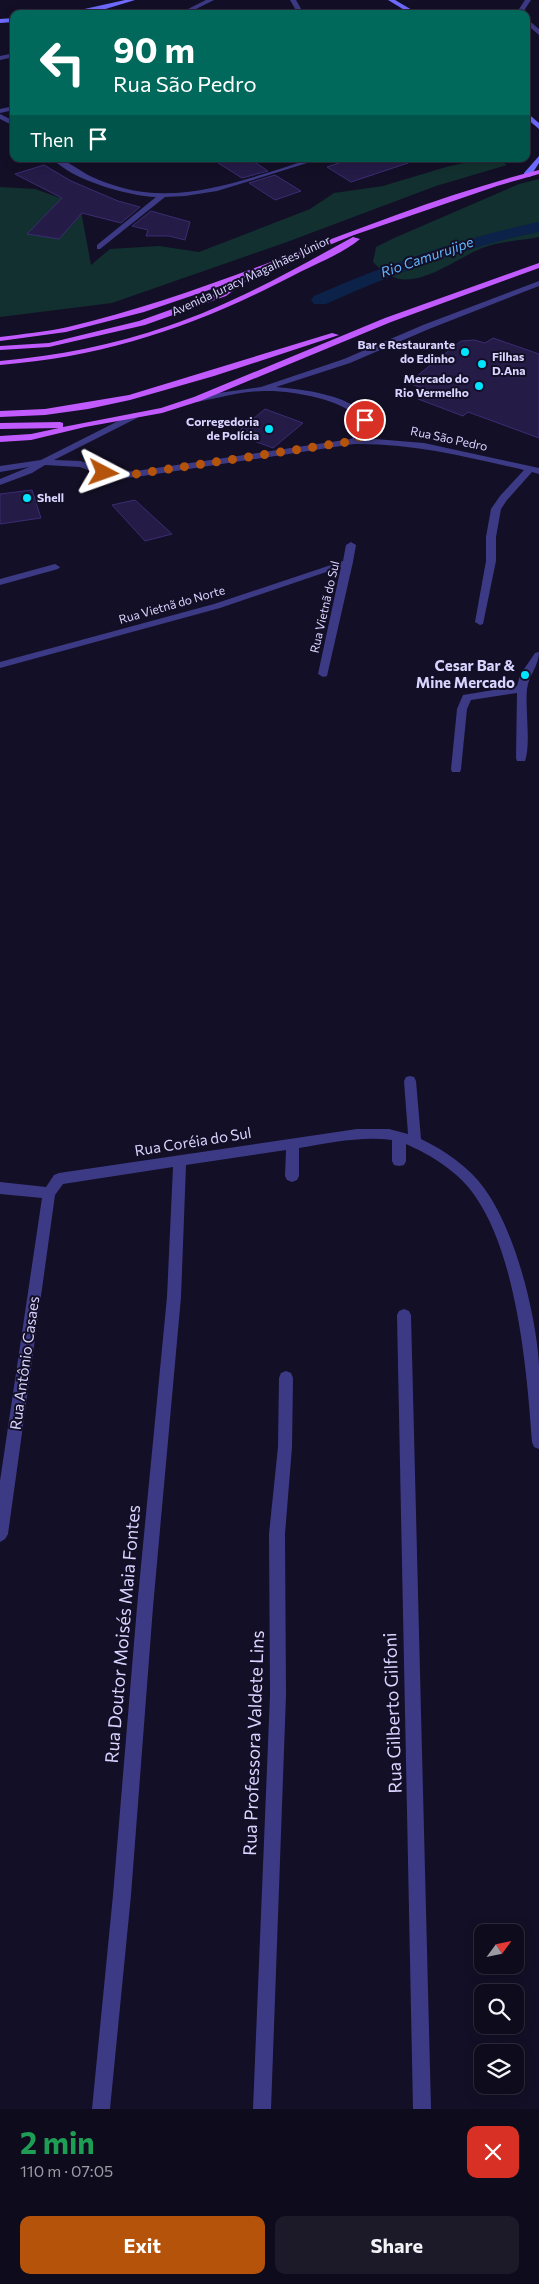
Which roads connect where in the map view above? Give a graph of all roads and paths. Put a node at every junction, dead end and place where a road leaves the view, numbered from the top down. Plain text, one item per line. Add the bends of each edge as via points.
1 (132, 0) edge
2 (212, 0) edge
3 (391, 0) edge
4 (92, 10) edge
5 (190, 10) edge
6 (409, 10) edge
7 (530, 24) edge
8 (539, 33) edge
9 (530, 118) edge
10 (539, 127) edge
11 (539, 158) edge
12 (62, 162) edge
13 (307, 162) edge
14 (539, 172) edge
15 (527, 175) junction
16 (161, 197) junction
17 (391, 221) junction
18 (100, 247) dead end
19 (539, 265) edge
20 (259, 270) junction
21 (539, 283) edge
22 (388, 320) junction
23 (0, 339) edge
24 (0, 348) edge
25 (0, 363) edge
26 (262, 389) junction
27 (197, 400) junction
28 (0, 414) edge
29 (134, 416) junction
30 (85, 424) junction
31 (0, 426) edge
32 (0, 439) edge
33 (354, 441) junction
34 (79, 442) junction
35 (43, 462) junction
36 (92, 468) junction
37 (0, 469) edge
38 (534, 470) edge
39 (0, 482) edge
40 (351, 545) dead end
41 (348, 562) junction
42 (55, 567) dead end
43 (0, 582) edge
44 (480, 622) dead end
45 (539, 655) edge
46 (0, 665) edge
47 (323, 674) dead end
48 (522, 689) junction
49 (521, 758) dead end
50 (456, 769) dead end
51 (410, 1081) dead end
52 (399, 1136) junction
53 (415, 1142) junction
54 (294, 1144) junction
55 (398, 1161) dead end
56 (180, 1162) junction
57 (292, 1176) dead end
58 (0, 1188) edge
59 (49, 1193) junction
60 (404, 1315) dead end
61 (286, 1378) dead end
62 (539, 1442) edge
63 (0, 1534) edge
64 (101, 2109) edge
65 (262, 2109) edge
66 (422, 2109) edge

1 - 4 street
2 - 5 street
3 - 6 street
7 - 8 street
9 - 10 street
11 - 15 street
12 - 16 street via 111,187
13 - 16 street via 214,190
14 - 15 main road, Avenida Juracy Magalhães Júnior
15 - 17 main road, Avenida Juracy Magalhães Júnior
16 - 18 street
17 - 20 main road, Avenida Juracy Magalhães Júnior via 351,233
17 - 25 main road, Avenida Juracy Magalhães Júnior via 256,290 172,327 84,352
19 - 22 main road
20 - 23 main road, Avenida Juracy Magalhães Júnior via 112,319 66,330
20 - 24 main road via 223,294 142,323 49,345
21 - 26 street via 347,361
22 - 27 main road
22 - 28 main road via 150,394 82,408
26 - 27 street
26 - 33 street via 302,392 348,406 365,420 364,435
27 - 29 main road
29 - 30 main road
29 - 34 street
30 - 31 main road
30 - 32 main road via 31,437
33 - 36 street, Rua São Pedro via 136,474 118,475
33 - 38 street, Rua São Pedro via 401,442
34 - 35 street
34 - 36 street via 81,455
35 - 36 street, Rua São Pedro via 71,462
35 - 37 street
35 - 39 street
38 - 44 street via 503,498 496,509
40 - 41 street, Rua Vietnã do Sul
41 - 46 street, Rua Vietnã do Norte via 217,606
41 - 47 street, Rua Vietnã do Sul
42 - 43 street
45 - 48 street via 525,675
48 - 49 street
48 - 50 street via 467,697 462,709
51 - 53 street
52 - 53 street, Rua Coréia do Sul
52 - 54 street, Rua Coréia do Sul via 357,1134
52 - 55 street
53 - 62 street, Rua Coréia do Sul via 461,1172 479,1190 493,1213 506,1247 528,1335
54 - 56 street, Rua Coréia do Sul
54 - 57 street
56 - 59 street, Rua Coréia do Sul via 59,1179
56 - 64 street, Rua Doutor Moisés Maia Fontes via 174,1297
58 - 59 street
59 - 63 street, Rua Antônio Casaes
60 - 66 street, Rua Gilberto Gilfoni
61 - 65 street, Rua Professora Valdete Lins via 285,1447 277,1534 278,1695

